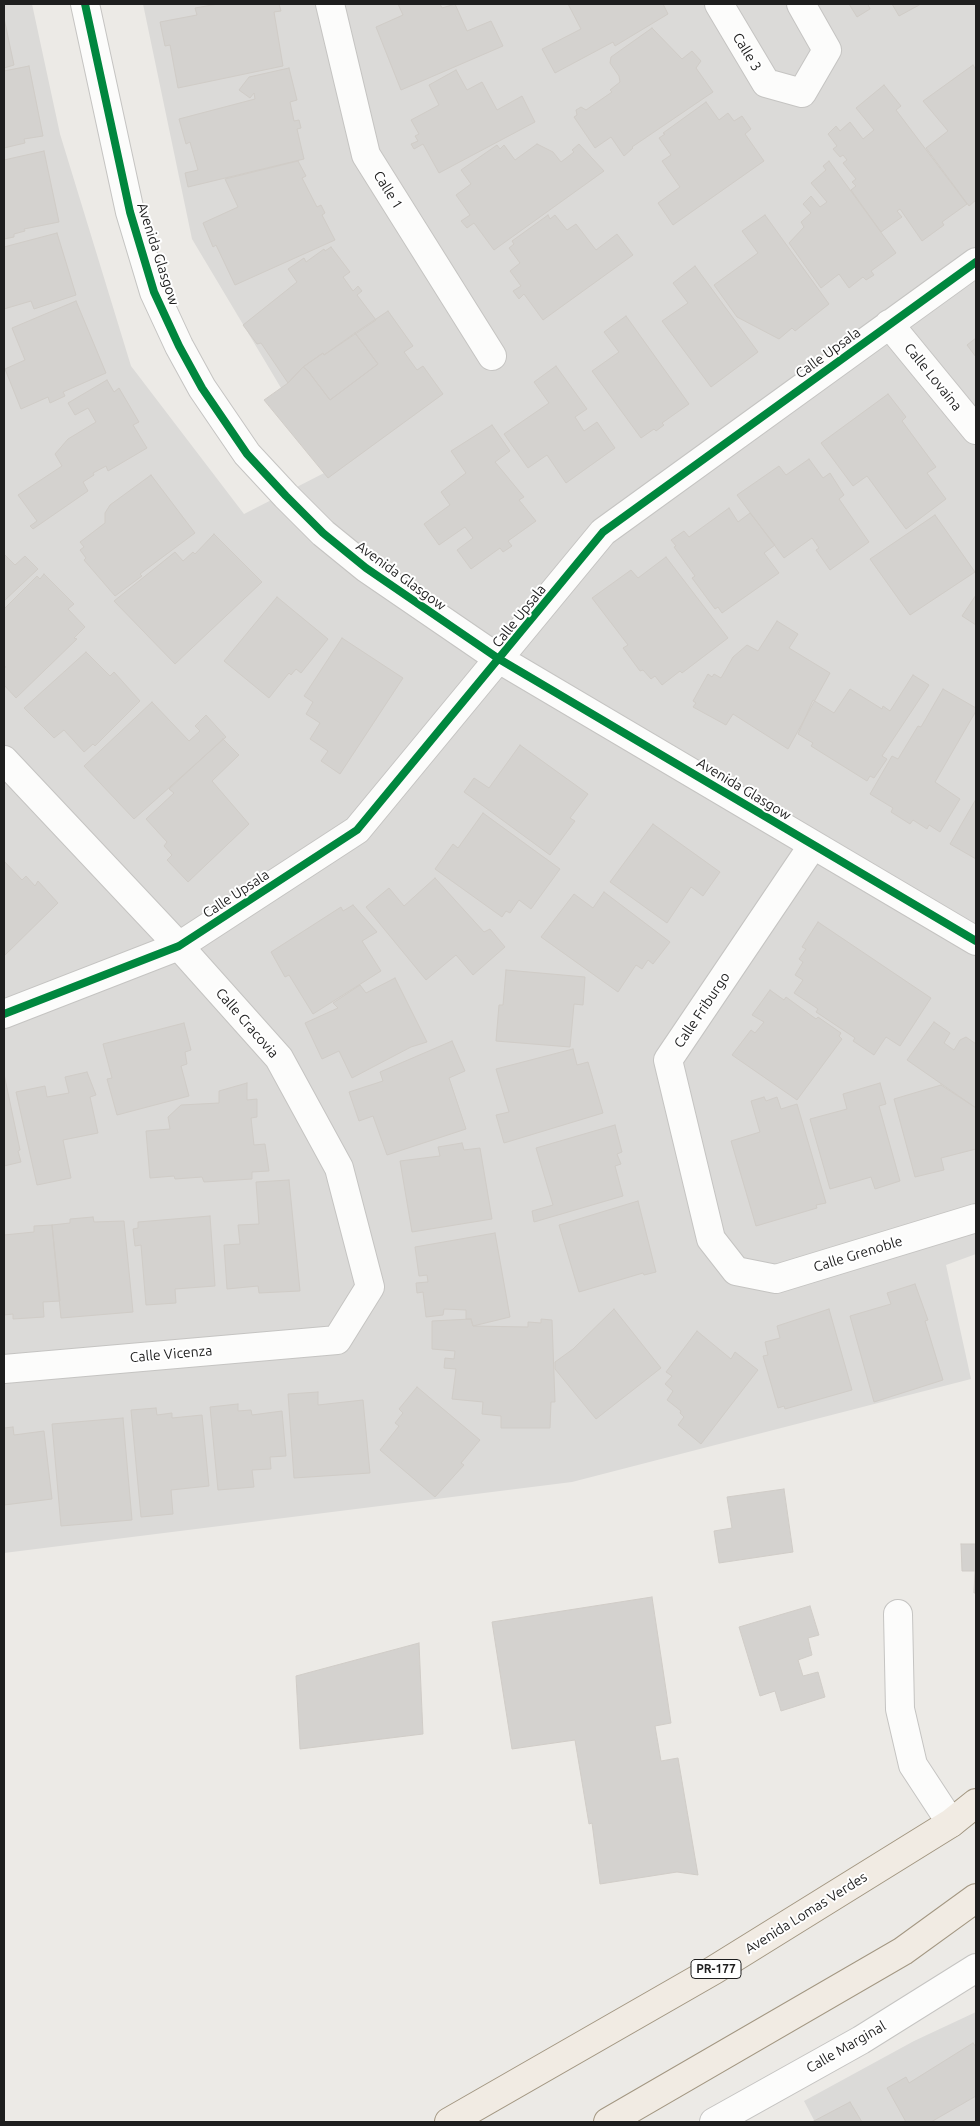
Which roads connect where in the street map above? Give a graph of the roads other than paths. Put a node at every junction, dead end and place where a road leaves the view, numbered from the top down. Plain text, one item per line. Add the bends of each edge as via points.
1 (85, 4) edge
2 (330, 4) edge
3 (718, 4) edge
4 (801, 4) edge
5 (976, 262) edge
6 (890, 324) junction
7 (492, 356) dead end
8 (976, 430) edge
9 (500, 659) junction
10 (4, 760) edge
11 (814, 845) junction
12 (976, 941) edge
13 (179, 946) junction
14 (4, 1014) edge
15 (976, 1218) edge
16 (739, 1272) joint
17 (338, 1340) joint
18 (4, 1368) edge
19 (898, 1614) dead end
20 (976, 1803) edge
21 (951, 1823) junction
22 (976, 1898) edge
23 (976, 1968) edge
24 (449, 2122) edge
25 (608, 2122) edge
26 (714, 2122) edge

1 - 9 street, Avenida Glasgow via 133,221 154,292 202,388 246,454 323,533 393,587
2 - 7 street, Calle 1 via 366,155
3 - 4 street, Calle 3 via 766,83 802,93 827,50
5 - 6 street, Calle Upsala
6 - 8 street, Calle Lovaina
6 - 9 street, Calle Upsala via 603,532
9 - 11 street, Avenida Glasgow
9 - 13 street, Calle Upsala via 356,830
10 - 13 street, Calle Cracovia
11 - 12 street, Avenida Glasgow
11 - 16 street, Calle Friburgo via 668,1060 711,1239
13 - 14 street, Calle Upsala
13 - 17 street, Calle Cracovia via 279,1058 338,1168 370,1287
15 - 16 street, Calle Grenoble via 776,1279
17 - 18 street, Calle Vicenza
19 - 21 street via 900,1709 913,1765
20 - 21 main road, Avenida Lomas Verdes / PR-177
21 - 24 main road, Avenida Lomas Verdes / PR-177 via 714,1970
22 - 25 main road via 903,1951
23 - 26 street, Calle Marginal via 861,2040

